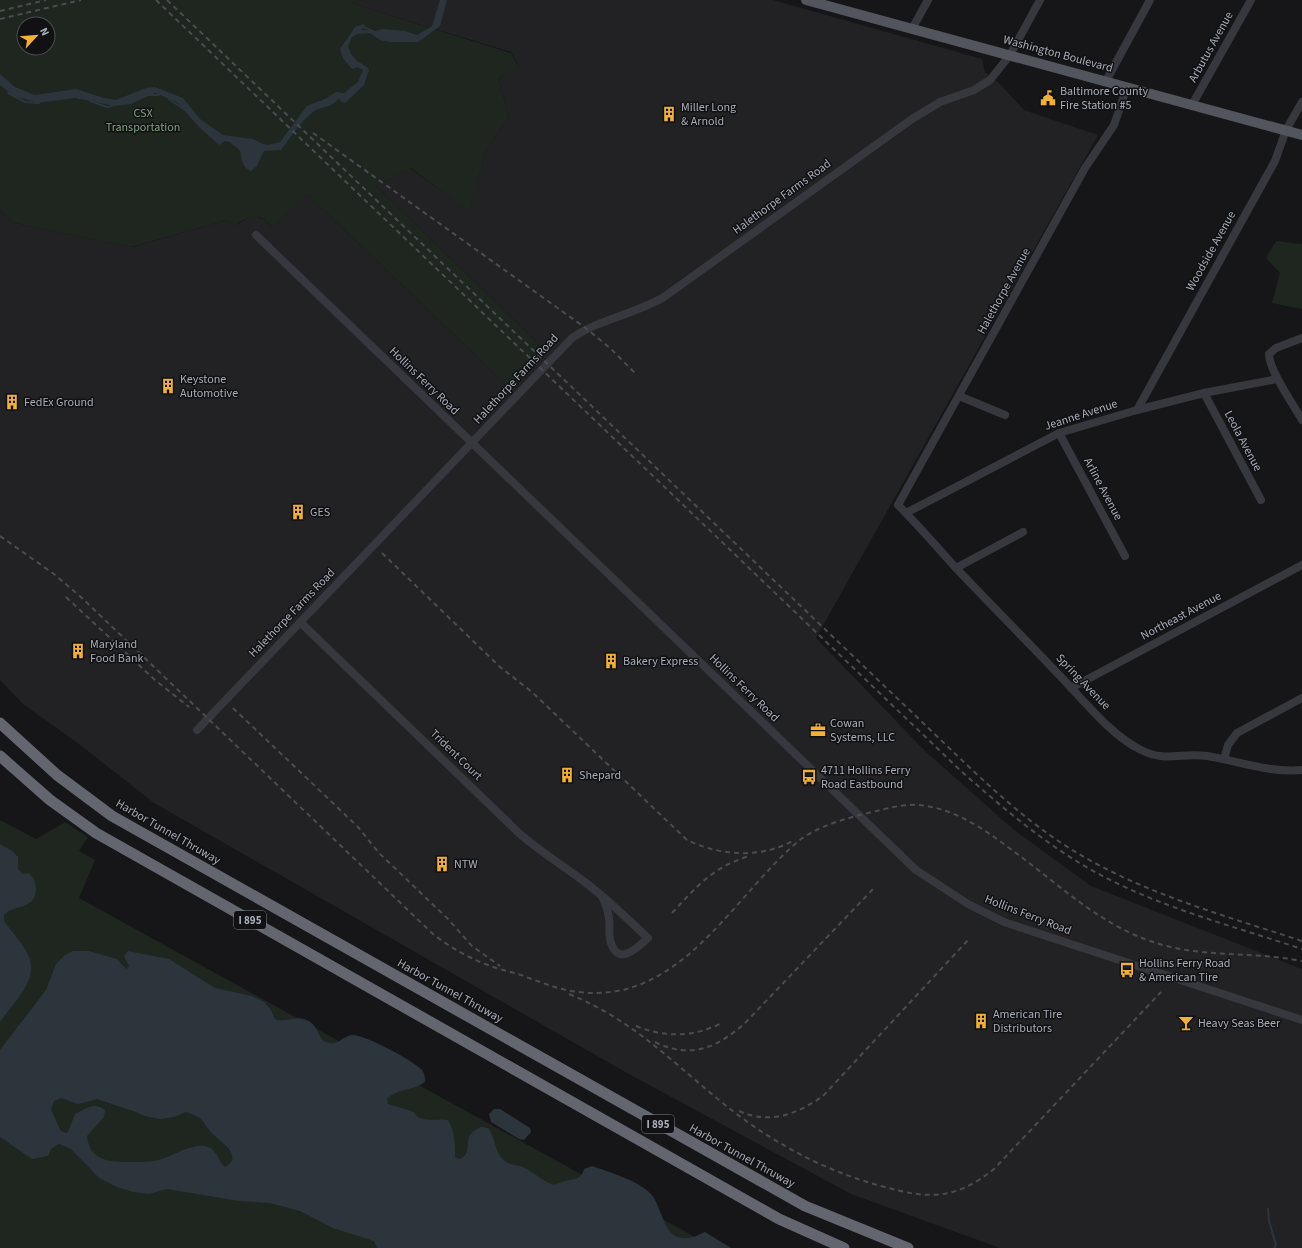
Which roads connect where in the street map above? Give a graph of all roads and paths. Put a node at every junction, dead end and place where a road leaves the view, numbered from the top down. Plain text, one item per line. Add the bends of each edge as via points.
1 (928, 0) edge
2 (1040, 0) edge
3 (1150, 0) edge
4 (1250, 0) edge
5 (811, 1) edge
6 (912, 29) junction
7 (1010, 55) junction
8 (1106, 81) junction
9 (1127, 87) junction
10 (1302, 102) edge
11 (1192, 105) junction
12 (1286, 130) junction
13 (1302, 135) edge
14 (256, 235) dead end
15 (1302, 338) edge
16 (1277, 379) junction
17 (1204, 393) junction
18 (960, 396) junction
19 (1137, 410) junction
20 (1005, 416) dead end
21 (1302, 420) edge
22 (1059, 433) junction
23 (472, 444) junction
24 (1261, 500) dead end
25 (898, 505) joint
26 (906, 513) junction
27 (1023, 532) dead end
28 (1125, 556) dead end
29 (1302, 565) edge
30 (956, 568) junction
31 (300, 623) junction
32 (1072, 688) junction
33 (1302, 698) edge
34 (0, 723) edge
35 (197, 730) dead end
36 (0, 756) edge
37 (1224, 759) junction
38 (1302, 770) edge
39 (602, 896) junction
40 (1302, 1020) edge
41 (844, 1248) edge
42 (908, 1248) edge

1 - 6 street
2 - 7 street, Halethorpe Farms Road
3 - 8 street
4 - 11 street, Arbutus Avenue
5 - 6 main road, Washington Boulevard
6 - 7 main road, Washington Boulevard
7 - 8 main road, Washington Boulevard
7 - 23 street, Halethorpe Farms Road via 997,72 982,85 940,102 912,119 664,297 572,338
8 - 9 main road, Washington Boulevard
9 - 11 main road, Washington Boulevard
9 - 18 street, Halethorpe Avenue via 1114,125 1085,168
10 - 12 street, Woodside Avenue
11 - 12 main road, Washington Boulevard
12 - 13 main road, Washington Boulevard
12 - 19 street, Woodside Avenue via 1275,161
14 - 23 street, Hollins Ferry Road
15 - 16 street via 1276,348 1268,354
16 - 17 street, Jeanne Avenue
16 - 21 street
17 - 19 street, Jeanne Avenue
17 - 24 street, Leola Avenue
18 - 20 street
18 - 25 street, Halethorpe Avenue
19 - 22 street, Jeanne Avenue
22 - 26 street, Jeanne Avenue
22 - 28 street, Arline Avenue
23 - 31 street, Halethorpe Farms Road
23 - 40 street, Hollins Ferry Road via 897,854 941,888 1004,922
25 - 26 street, Spring Avenue
26 - 30 street, Spring Avenue
27 - 30 street
29 - 32 street, Northeast Avenue
30 - 32 street, Spring Avenue
31 - 35 street, Halethorpe Farms Road
31 - 39 street, Trident Court via 520,834
32 - 37 street, Spring Avenue via 1116,733 1141,750 1166,758 1191,754
33 - 37 street via 1237,734 1228,745
34 - 42 highway, Harbor Tunnel Thruway / I 895 via 35,756 112,816 805,1206
36 - 41 highway, I 895 via 74,818 96,833 779,1219
37 - 38 street, Spring Avenue via 1268,769
39 - 39 street, Trident Court via 648,938 630,953 619,953 611,944 608,915

